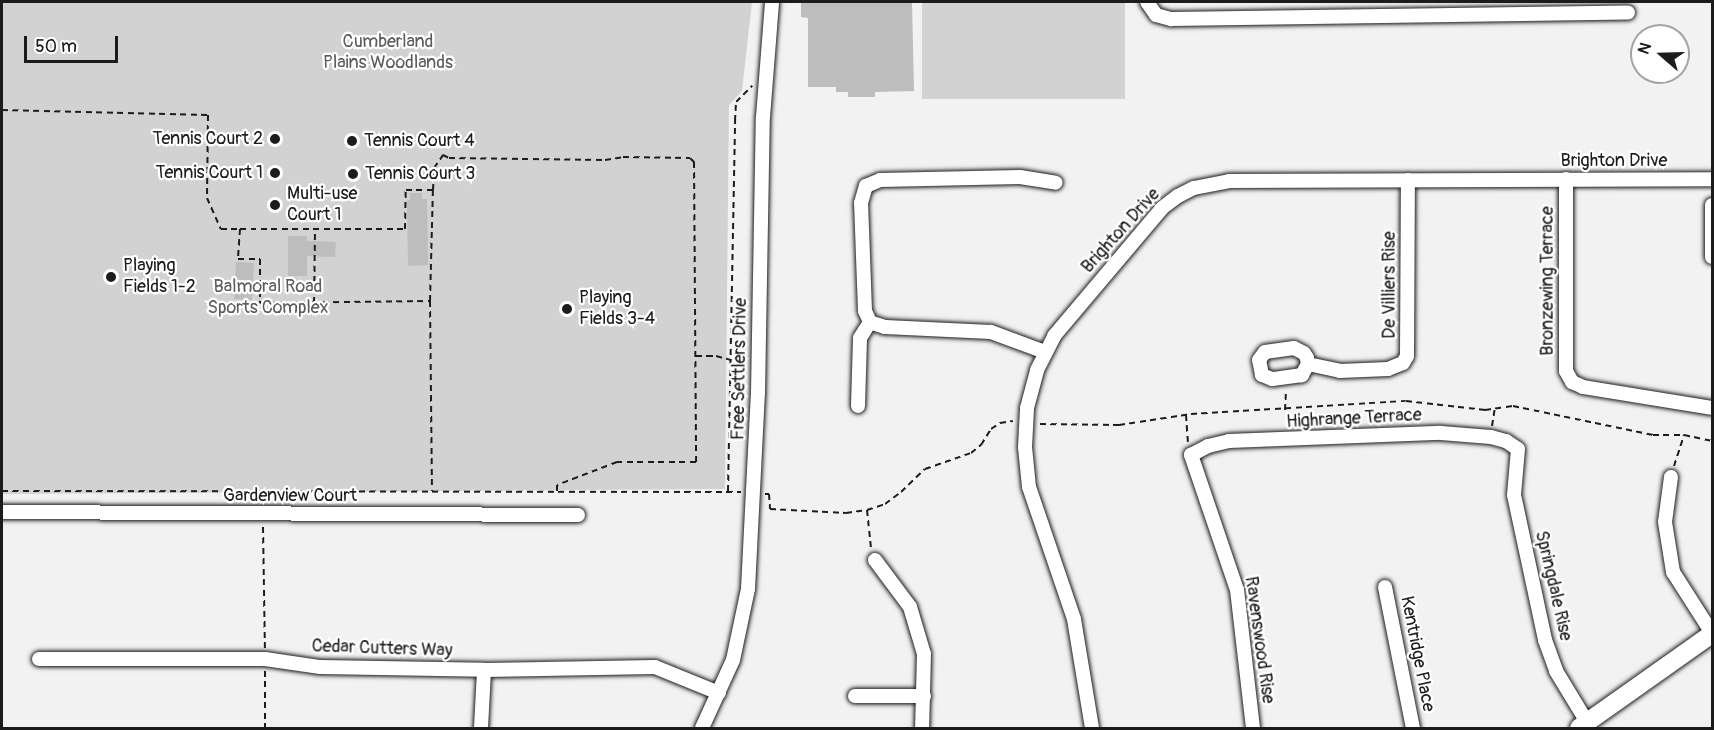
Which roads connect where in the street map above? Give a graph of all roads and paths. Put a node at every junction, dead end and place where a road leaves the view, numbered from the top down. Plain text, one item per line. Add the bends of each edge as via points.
1 (772, 2) edge
2 (1147, 2) edge
3 (1628, 13) dead end
4 (753, 86) dead end
5 (2, 110) edge
6 (1566, 179) junction
7 (1713, 179) edge
8 (1408, 180) junction
9 (1056, 183) dead end
10 (433, 190) junction
11 (1713, 205) edge
12 (240, 229) junction
13 (315, 229) junction
14 (1712, 257) edge
15 (430, 302) junction
16 (314, 303) junction
17 (870, 322) junction
18 (1045, 352) junction
19 (696, 356) junction
20 (732, 360) junction
21 (1308, 364) dead end
22 (1286, 385) dead end
23 (858, 406) dead end
24 (1495, 408) junction
25 (1713, 408) edge
26 (1285, 410) junction
27 (1186, 415) junction
28 (1014, 421) dead end
29 (1039, 424) dead end
30 (1684, 435) junction
31 (1491, 437) junction
32 (1713, 441) edge
33 (1518, 449) joint
34 (1191, 455) junction
35 (1671, 477) joint
36 (2, 491) edge
37 (432, 492) junction
38 (557, 492) junction
39 (770, 494) dead end
40 (867, 510) junction
41 (2, 512) edge
42 (578, 515) dead end
43 (263, 522) dead end
44 (875, 560) joint
45 (1385, 587) dead end
46 (1713, 633) edge
47 (39, 659) dead end
48 (265, 659) junction
49 (484, 670) junction
50 (719, 693) junction
51 (855, 696) dead end
52 (924, 696) junction
53 (1583, 725) edge
54 (265, 729) edge
55 (481, 729) edge
56 (702, 729) edge
57 (922, 729) edge
58 (1092, 729) edge
59 (1253, 729) edge
60 (1413, 729) edge

1 - 50 street, Free Settlers Drive via 763,117 758,393 749,580 733,660
2 - 3 street via 1156,15 1172,19
4 - 20 path via 736,102
5 - 12 path via 208,115 207,198 221,228
6 - 7 street, Brighton Drive
6 - 8 street, Brighton Drive
6 - 25 street, Bronzewing Terrace via 1566,371 1572,382
8 - 18 street, Brighton Drive via 1229,181 1186,192 1162,208 1065,320
8 - 21 street, De Villiers Rise via 1407,356 1403,363 1388,369 1340,371
9 - 17 street via 1020,177 880,180 866,186 861,203 865,311
10 - 13 path via 406,190 405,229
10 - 15 path
10 - 19 path via 434,168 443,155 605,160 690,158 694,162
11 - 14 street
12 - 13 path
12 - 16 path via 238,260 260,260 260,303
13 - 16 path
15 - 16 path
15 - 37 path
17 - 18 street via 885,327 991,332
17 - 23 street via 860,338
18 - 58 street, Brighton Drive via 1027,408 1026,468 1032,502 1074,619
19 - 20 path
19 - 38 path via 696,462 617,462 557,484
20 - 38 path via 728,491
22 - 26 path
24 - 26 path via 1406,401
24 - 30 path via 1513,406 1644,433
24 - 31 path
26 - 27 path
27 - 29 path via 1119,425
27 - 34 path
28 - 40 path via 1000,423 971,453 925,469 885,504
30 - 32 path
30 - 35 path
31 - 33 street, Highrange Terrace
31 - 34 street, Highrange Terrace via 1441,433 1229,441
33 - 53 street, Springdale Rise via 1514,495 1545,640 1556,672
34 - 59 street, Ravenswood Rise via 1237,590
35 - 46 street via 1665,522 1673,572
36 - 37 path
37 - 38 path
39 - 40 path via 770,509 846,513
40 - 44 path
41 - 42 street, Gardenview Court
43 - 48 path
44 - 52 street via 910,607 924,654
45 - 60 street, Kentridge Place
46 - 53 street
47 - 48 street, Cedar Cutters Way
48 - 49 street, Cedar Cutters Way via 320,667
48 - 54 path
49 - 50 street, Cedar Cutters Way via 656,667
49 - 55 street
50 - 56 street, Free Settlers Drive
51 - 52 street
52 - 57 street

